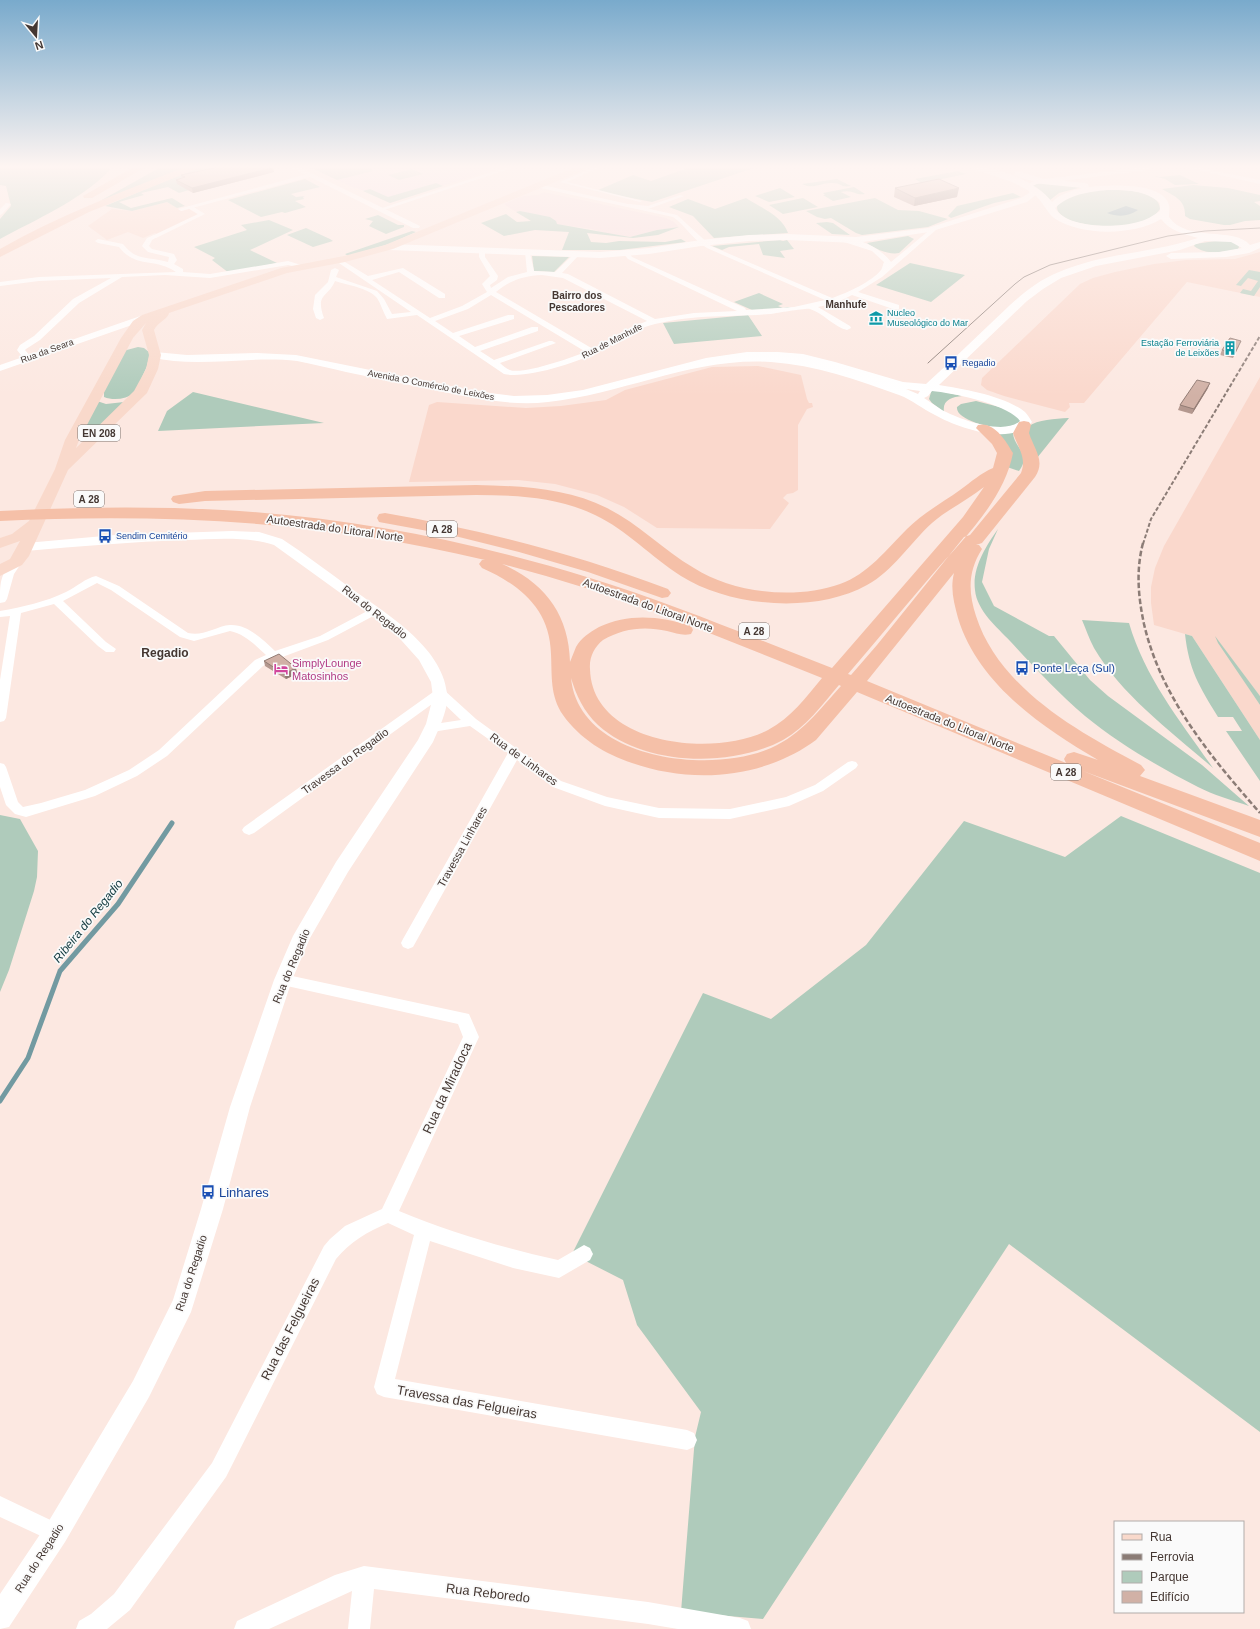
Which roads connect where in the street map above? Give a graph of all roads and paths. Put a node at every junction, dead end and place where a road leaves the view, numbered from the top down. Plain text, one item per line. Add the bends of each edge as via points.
1 (17, 244) edge
2 (115, 244) edge
3 (146, 244) edge
4 (369, 244) edge
5 (411, 244) joint
6 (694, 244) edge
7 (703, 244) edge
8 (858, 244) edge
9 (917, 244) edge
10 (1190, 244) joint
11 (1243, 244) edge
12 (1260, 245) edge
13 (482, 250) junction
14 (1246, 250) junction
15 (527, 252) junction
16 (0, 254) edge
17 (626, 254) junction
18 (576, 255) junction
19 (882, 255) junction
20 (905, 255) junction
21 (1216, 256) junction
22 (342, 259) junction
23 (170, 264) junction
24 (297, 265) junction
25 (885, 269) junction
26 (285, 270) junction
27 (187, 274) junction
28 (531, 274) junction
29 (557, 274) junction
30 (120, 276) junction
31 (332, 278) junction
32 (366, 279) junction
33 (0, 284) edge
34 (491, 292) junction
35 (852, 293) junction
36 (442, 296) dead end
37 (833, 301) junction
38 (184, 304) junction
39 (812, 307) junction
40 (896, 307) dead end
41 (746, 312) junction
42 (418, 313) junction
43 (150, 316) junction
44 (511, 317) dead end
45 (320, 318) dead end
46 (1019, 318) dead end
47 (430, 320) junction
48 (654, 322) junction
49 (847, 328) dead end
50 (108, 329) junction
51 (535, 329) dead end
52 (148, 333) junction
53 (95, 334) junction
54 (452, 336) junction
55 (134, 339) junction
56 (552, 343) dead end
57 (474, 350) junction
58 (153, 351) junction
59 (592, 352) junction
60 (28, 358) junction
61 (187, 358) junction
62 (493, 363) junction
63 (695, 364) junction
64 (0, 368) edge
65 (152, 370) junction
66 (960, 381) dead end
67 (933, 384) junction
68 (135, 398) junction
69 (983, 399) junction
70 (105, 400) junction
71 (928, 405) junction
72 (965, 423) junction
73 (1024, 425) junction
74 (983, 428) junction
75 (62, 469) junction
76 (1001, 471) junction
77 (179, 499) junction
78 (0, 503) edge
79 (0, 516) edge
80 (35, 524) junction
81 (976, 539) junction
82 (0, 543) edge
83 (76, 543) junction
84 (447, 546) junction
85 (20, 554) junction
86 (0, 571) edge
87 (0, 599) edge
88 (57, 601) junction
89 (375, 611) junction
90 (16, 612) junction
91 (0, 614) edge
92 (110, 649) dead end
93 (273, 656) junction
94 (782, 656) junction
95 (810, 660) junction
96 (440, 692) junction
97 (0, 718) edge
98 (472, 722) junction
99 (432, 728) junction
100 (515, 752) junction
101 (852, 765) dead end
102 (0, 767) edge
103 (249, 830) dead end
104 (1259, 840) edge
105 (408, 943) dead end
106 (283, 980) junction
107 (388, 1215) junction
108 (424, 1230) junction
109 (584, 1254) dead end
110 (687, 1440) dead end
111 (0, 1506) edge
112 (56, 1533) junction
113 (364, 1577) junction
114 (0, 1618) edge
115 (96, 1627) edge
116 (245, 1629) edge
117 (359, 1629) edge
118 (740, 1629) edge

1 - 16 highway
2 - 23 street via 121,245 129,256
3 - 23 street via 145,246 150,250 172,255 173,260
4 - 22 main road
5 - 13 street
5 - 22 main road
6 - 17 street
7 - 37 street
8 - 19 street
9 - 20 street, Rua de Manhufe
10 - 21 main road via 1190,247 1198,252
10 - 67 main road via 1085,266 1046,282 1023,299
11 - 14 main road
12 - 14 main road
13 - 15 street
13 - 34 street via 482,257 494,276 486,284
14 - 21 main road
15 - 18 street
15 - 28 street
17 - 18 street
17 - 41 street
18 - 29 street
19 - 20 street
19 - 25 street via 888,262
20 - 25 street, Rua de Manhufe
21 - 46 main road via 1144,259 1085,273 1048,290
22 - 24 main road
22 - 26 main road
22 - 31 street
22 - 32 street, Rua de Manhufe
23 - 27 street
24 - 26 main road
24 - 27 street via 288,263 210,276
25 - 35 street, Rua de Manhufe
26 - 38 main road
27 - 30 street
28 - 29 street
28 - 34 street via 513,278
29 - 48 street
30 - 33 street via 39,279
30 - 60 street via 80,298 37,338 22,347 21,350
31 - 42 street via 375,293 390,317
31 - 45 street via 319,295 317,309
32 - 36 street via 400,270
32 - 42 street, Rua de Manhufe
34 - 47 street via 461,310
34 - 59 street
35 - 37 street, Rua de Manhufe
35 - 40 street
37 - 39 street, Rua de Manhufe
38 - 43 main road
38 - 52 main road via 156,318
39 - 41 street, Rua de Manhufe
39 - 49 street
41 - 48 street, Rua de Manhufe via 687,315
42 - 47 street, Rua de Manhufe
43 - 50 street, Rua da Seara
43 - 55 main road
44 - 54 street
47 - 54 street, Rua de Manhufe
48 - 59 street, Rua de Manhufe via 627,332
50 - 53 street, Rua da Seara
50 - 55 street, Rua da Seara
51 - 57 street
52 - 55 main road via 143,329
52 - 58 main road, EN 208
53 - 55 street, Rua da Seara via 116,333
53 - 60 street, Rua da Seara
54 - 57 street, Rua de Manhufe
55 - 58 main road
55 - 70 main road, EN 208 via 120,350
56 - 62 street
57 - 62 street, Rua de Manhufe
58 - 61 main road, Avenida O Comércio de Leixões via 165,358
58 - 65 main road, EN 208
59 - 62 street, Rua de Manhufe via 566,362 518,373 507,372
60 - 64 street, Rua da Seara
61 - 63 main road, Avenida O Comércio de Leixões via 296,358 474,395 514,400 547,399 584,393
61 - 65 main road, Avenida O Comércio de Leixões via 168,362
63 - 67 main road, Avenida O Comércio de Leixões via 738,356 787,356 817,361 904,386
63 - 71 main road, Avenida O Comércio de Leixões via 751,358 794,361 900,391
65 - 68 main road, EN 208
66 - 69 main road, Avenida O Comércio de Leixões via 968,390
67 - 69 main road, Avenida O Comércio de Leixões
67 - 71 main road via 924,398
68 - 70 main road
68 - 75 main road, EN 208
69 - 72 main road, Avenida O Comércio de Leixões via 967,399 954,404 952,413
69 - 73 main road, Avenida O Comércio de Leixões via 1019,411 1026,419
70 - 75 main road, EN 208 via 72,440
71 - 72 main road, Avenida O Comércio de Leixões via 939,413
72 - 74 main road, Avenida O Comércio de Leixões
73 - 74 main road, Avenida O Comércio de Leixões via 1008,431
73 - 81 highway via 1021,430 1022,436 1033,462 1029,474
74 - 76 highway via 998,441 1005,454
75 - 80 main road
76 - 77 highway via 990,474 930,517 866,580 831,592 785,598 745,594 705,582 688,573 606,514 577,502 538,493 488,490 205,496
76 - 94 highway via 982,504 964,526 798,719 770,738 745,747 716,751 673,750 643,742 618,730 602,717 587,696 579,670 581,654 591,639 610,628 635,623 662,623 730,647
77 - 78 highway, Autoestrada do Litoral Norte / A 28 via 72,499
77 - 95 highway, Autoestrada do Litoral Norte / A 28 via 343,512 431,526 491,539 626,579
79 - 84 highway, Autoestrada do Litoral Norte / A 28 via 106,512 224,515 335,526
80 - 82 main road via 17,537
80 - 83 street, Rua do Regadio via 38,537 42,540
80 - 85 main road
81 - 84 highway via 970,541 884,649 809,735 788,749 766,758 743,765 714,768 677,766 638,758 611,746 590,732 576,717 564,696 560,676 559,636 552,618 542,603 523,583 511,575 483,562 448,552
81 - 104 highway via 977,542 965,562 961,576 964,610 984,653 1006,681 1049,718 1096,749 1216,807
82 - 85 main road via 13,544
83 - 85 street, Rua do Regadio
83 - 89 street, Rua do Regadio via 146,537 259,536 278,542 292,551
84 - 94 highway, Autoestrada do Litoral Norte / A 28 via 559,574 615,592 711,626
85 - 86 main road
85 - 87 street via 8,574
88 - 90 street
88 - 92 street
88 - 93 street via 96,579 115,588 184,634 194,638 236,628 253,637
89 - 93 street via 324,638
89 - 96 street, Rua do Regadio via 414,643 433,670
90 - 91 street
90 - 97 street
93 - 102 street via 258,663 163,753 133,773 90,793 42,808 20,811 12,804
94 - 95 highway, Autoestrada do Litoral Norte / A 28
95 - 104 highway, Autoestrada do Litoral Norte / A 28
96 - 98 street, Rua de Linhares
96 - 99 street, Rua do Regadio
96 - 103 street, Travessa do Regadio
98 - 99 street
98 - 100 street, Rua de Linhares
99 - 106 street, Rua do Regadio via 342,867 302,936
100 - 101 street, Rua de Linhares via 556,784 605,801 659,813 730,814 789,801 819,788
100 - 105 street, Travessa Linhares
106 - 107 street, Rua da Miradoca via 464,1019 470,1037
106 - 112 street, Rua do Regadio via 240,1107 183,1304 141,1389
107 - 108 street
107 - 115 street, Rua das Felgueiras via 363,1225 331,1249 219,1470 122,1602
108 - 109 street via 513,1259 559,1269
108 - 110 street, Travessa das Felgueiras via 384,1387
111 - 112 street
112 - 114 street, Rua do Regadio
113 - 116 street, Rua Reboredo via 343,1583
113 - 117 street
113 - 118 street, Rua Reboredo via 648,1613

